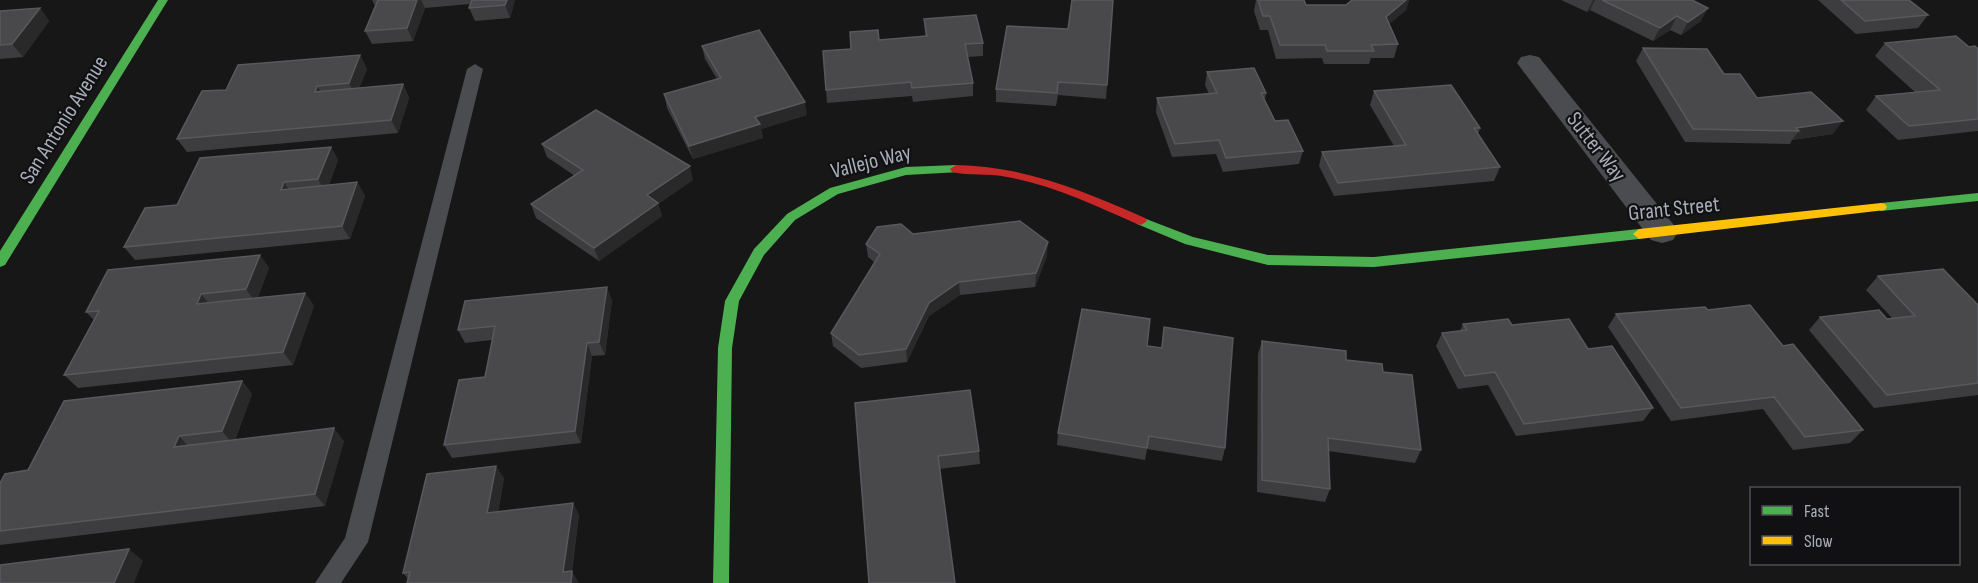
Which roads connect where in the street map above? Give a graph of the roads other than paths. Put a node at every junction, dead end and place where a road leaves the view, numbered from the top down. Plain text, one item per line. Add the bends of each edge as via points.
1 (163, 0) edge
2 (1530, 63) dead end
3 (475, 69) dead end
4 (1978, 197) edge
5 (1662, 232) junction
6 (1374, 261) joint
7 (0, 262) edge
8 (327, 583) edge
9 (721, 583) edge

1 - 7 street, San Antonio Avenue
2 - 5 street, Sutter Way
3 - 8 lane via 356,542
4 - 5 street, Grant Street
5 - 6 street, Grant Street
6 - 9 street, Vallejo Way via 1268,260 1190,241 1047,181 977,168 906,171 834,190 791,217 759,252 732,301 725,348

